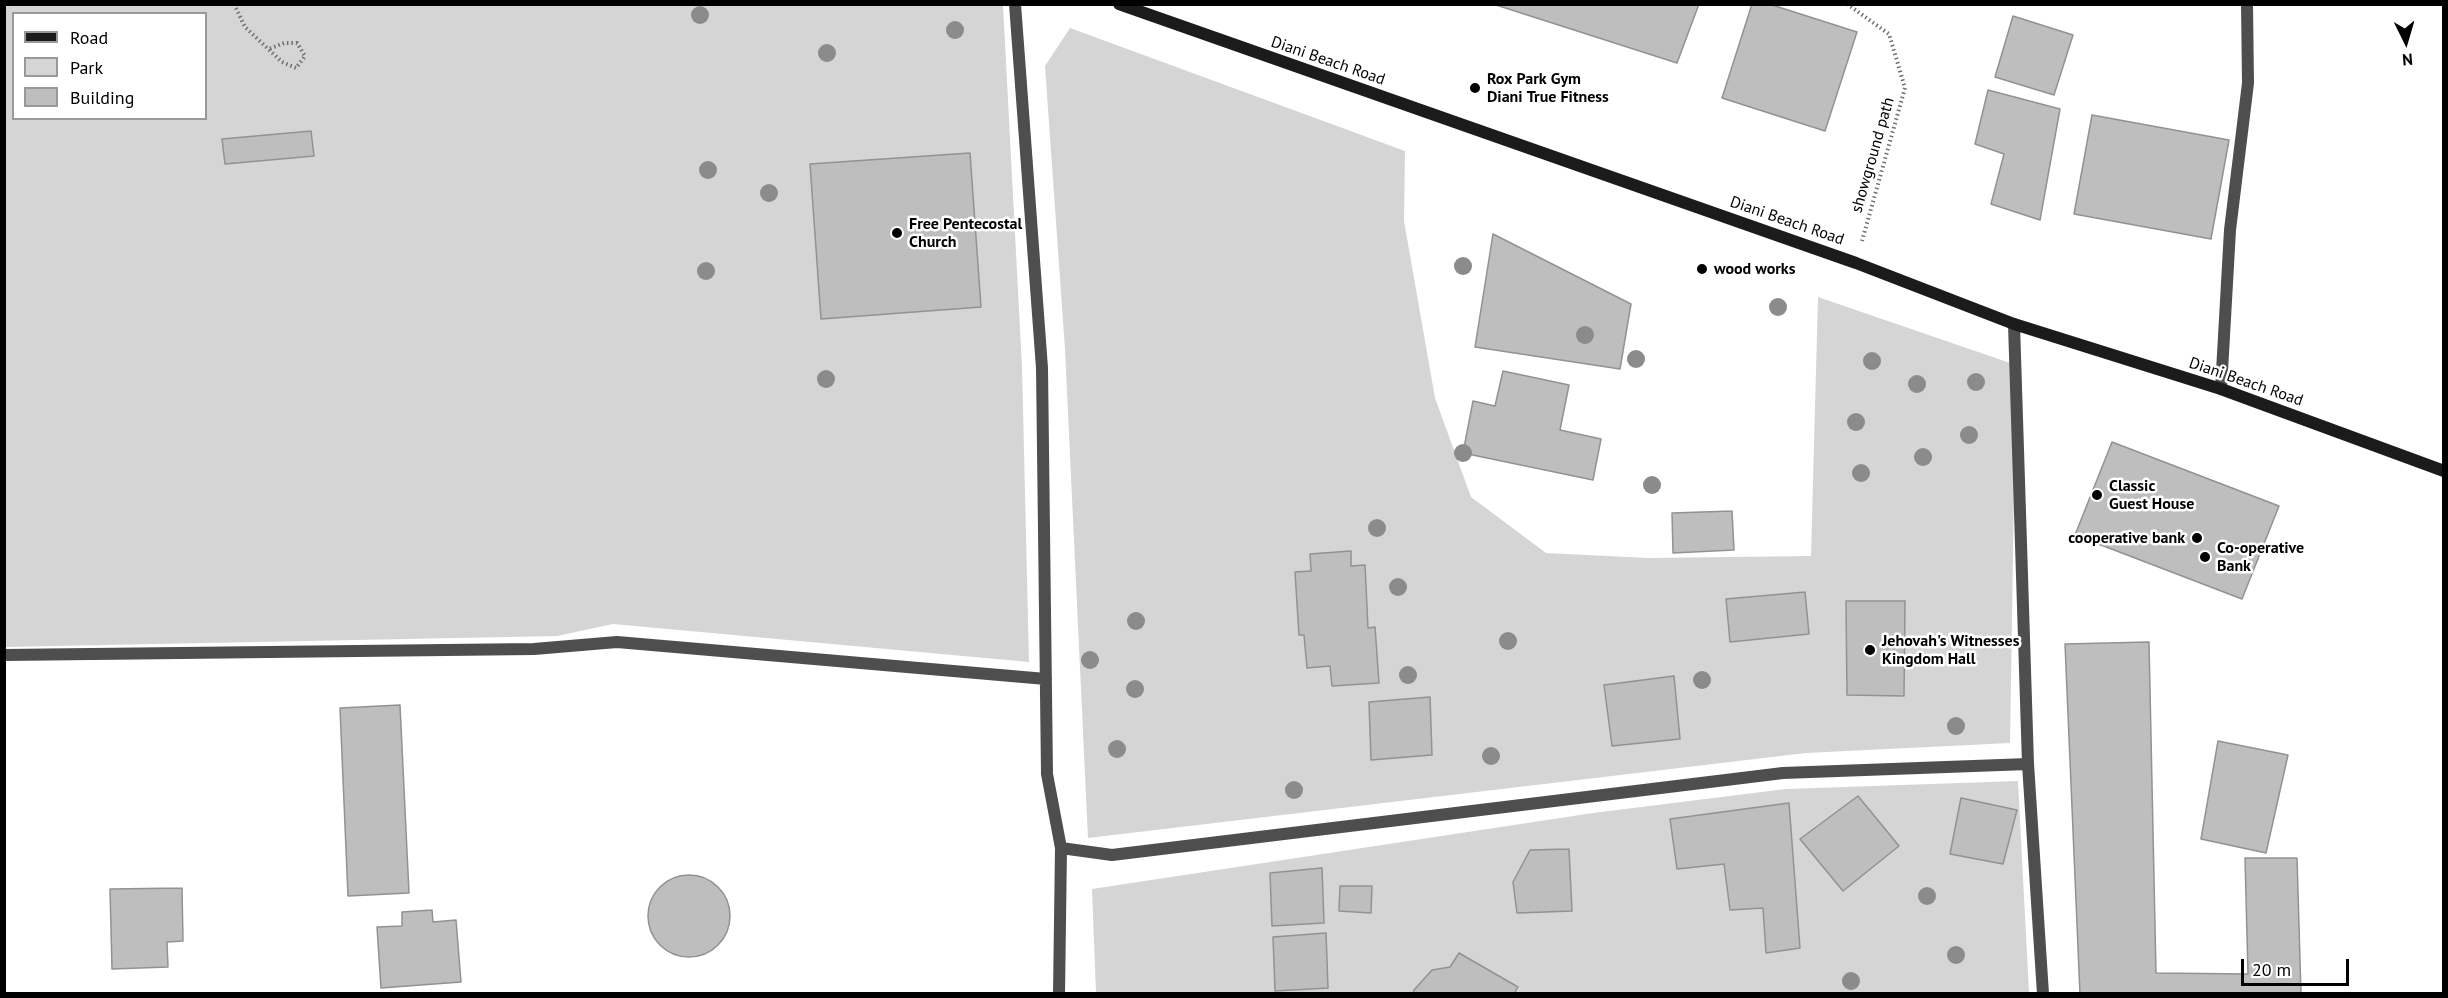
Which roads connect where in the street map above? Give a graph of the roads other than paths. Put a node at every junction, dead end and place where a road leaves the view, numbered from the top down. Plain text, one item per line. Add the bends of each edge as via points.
1 (1015, 4) edge
2 (1119, 4) edge
3 (2247, 4) edge
4 (2014, 324) junction
5 (2221, 389) junction
6 (2444, 471) edge
7 (4, 655) edge
8 (1046, 679) junction
9 (2028, 764) junction
10 (1061, 848) junction
11 (1059, 993) edge
12 (2043, 993) edge

1 - 8 street via 1042,368
2 - 4 main road, Diani Beach Road via 1856,263
3 - 5 street via 2248,83 2230,230
4 - 5 main road, Diani Beach Road
4 - 9 street
5 - 6 main road, Diani Beach Road
7 - 8 street via 534,650 617,642
8 - 10 street via 1047,774
9 - 10 street via 1782,773 1112,855
9 - 12 street
10 - 11 street

